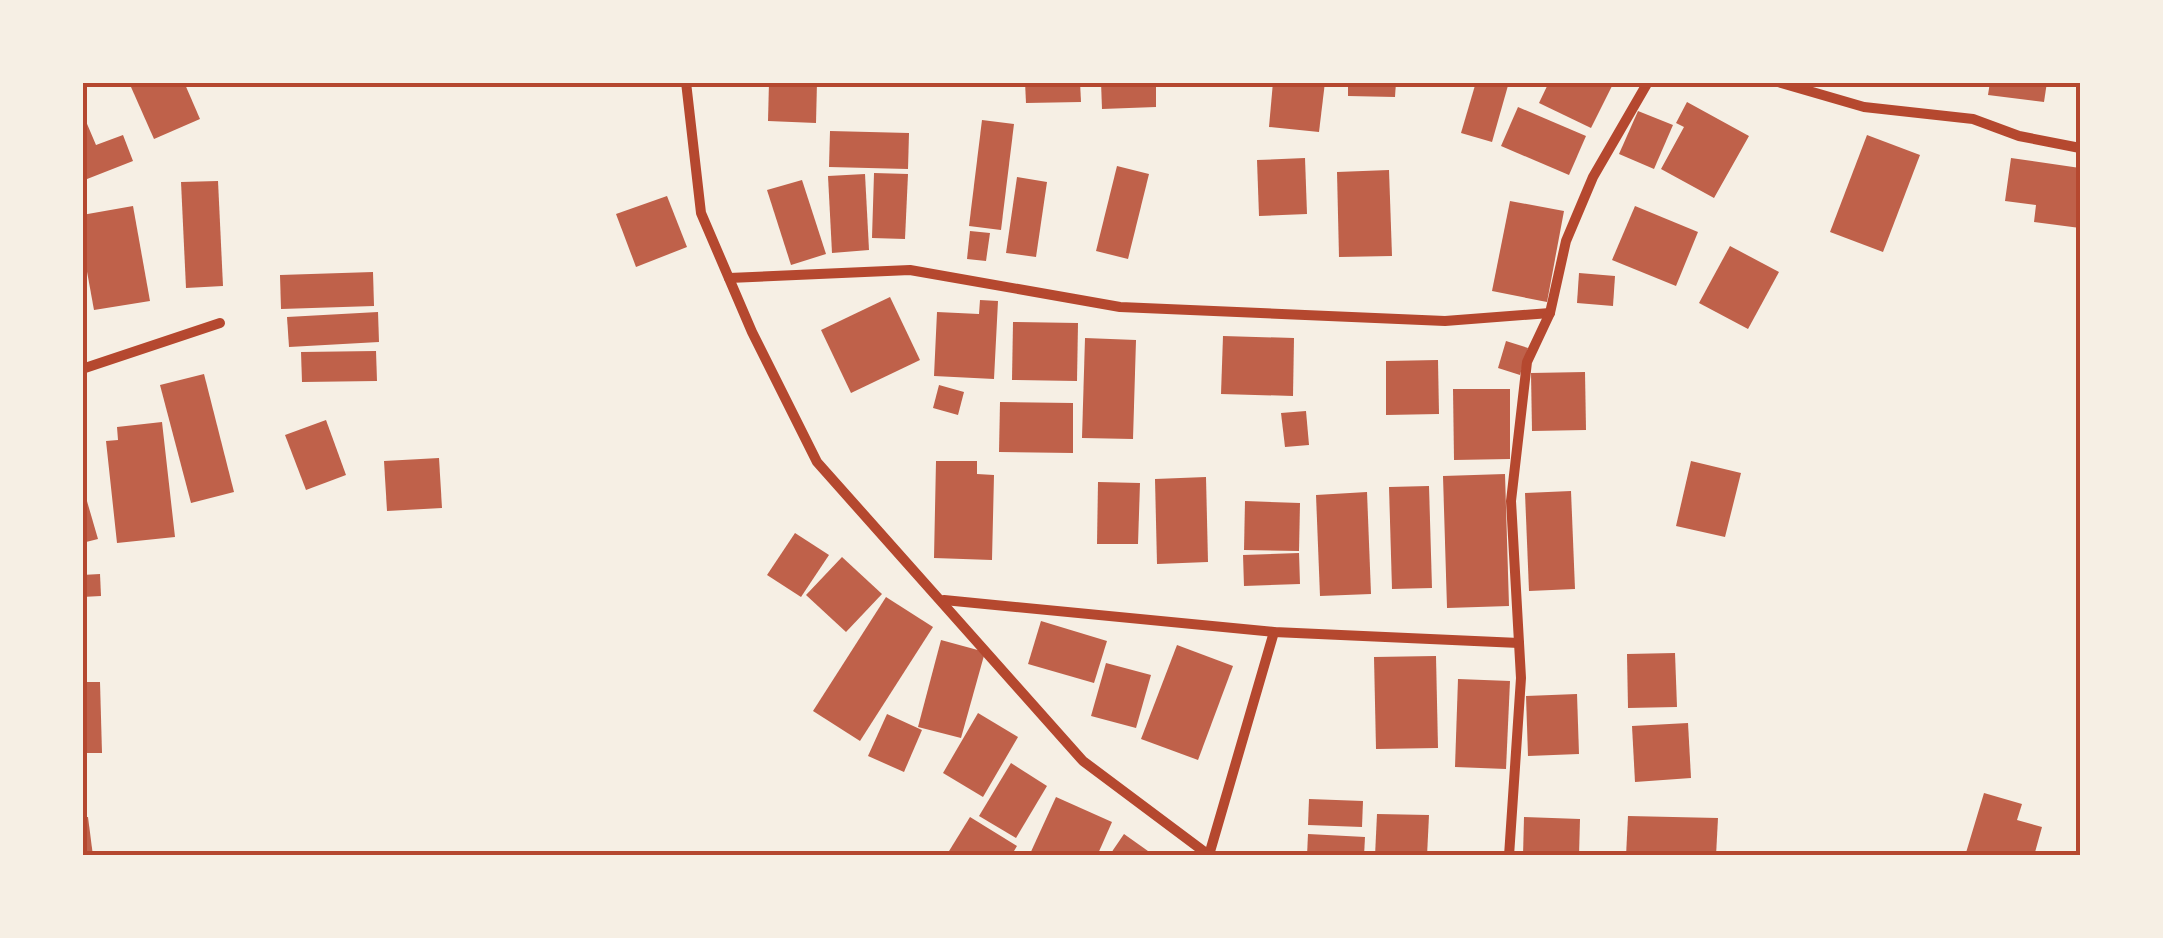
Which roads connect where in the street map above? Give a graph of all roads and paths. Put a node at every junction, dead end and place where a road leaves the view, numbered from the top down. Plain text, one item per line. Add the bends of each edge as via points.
1 (686, 82) edge
2 (1648, 82) edge
3 (1778, 82) edge
4 (2080, 148) edge
5 (729, 278) junction
6 (1550, 312) junction
7 (220, 324) dead end
8 (82, 370) edge
9 (942, 600) junction
10 (1274, 632) junction
11 (1519, 643) junction
12 (1210, 855) edge
13 (1509, 856) edge

1 - 5 street via 701,213
2 - 6 street via 1579,209
3 - 4 street via 1864,106 1973,119
5 - 6 street via 910,270 1120,308 1445,321
5 - 9 street via 817,462
6 - 11 street via 1527,362 1512,501
7 - 8 street
9 - 10 street
9 - 12 street via 1083,761
10 - 11 street
10 - 12 street
11 - 13 street

